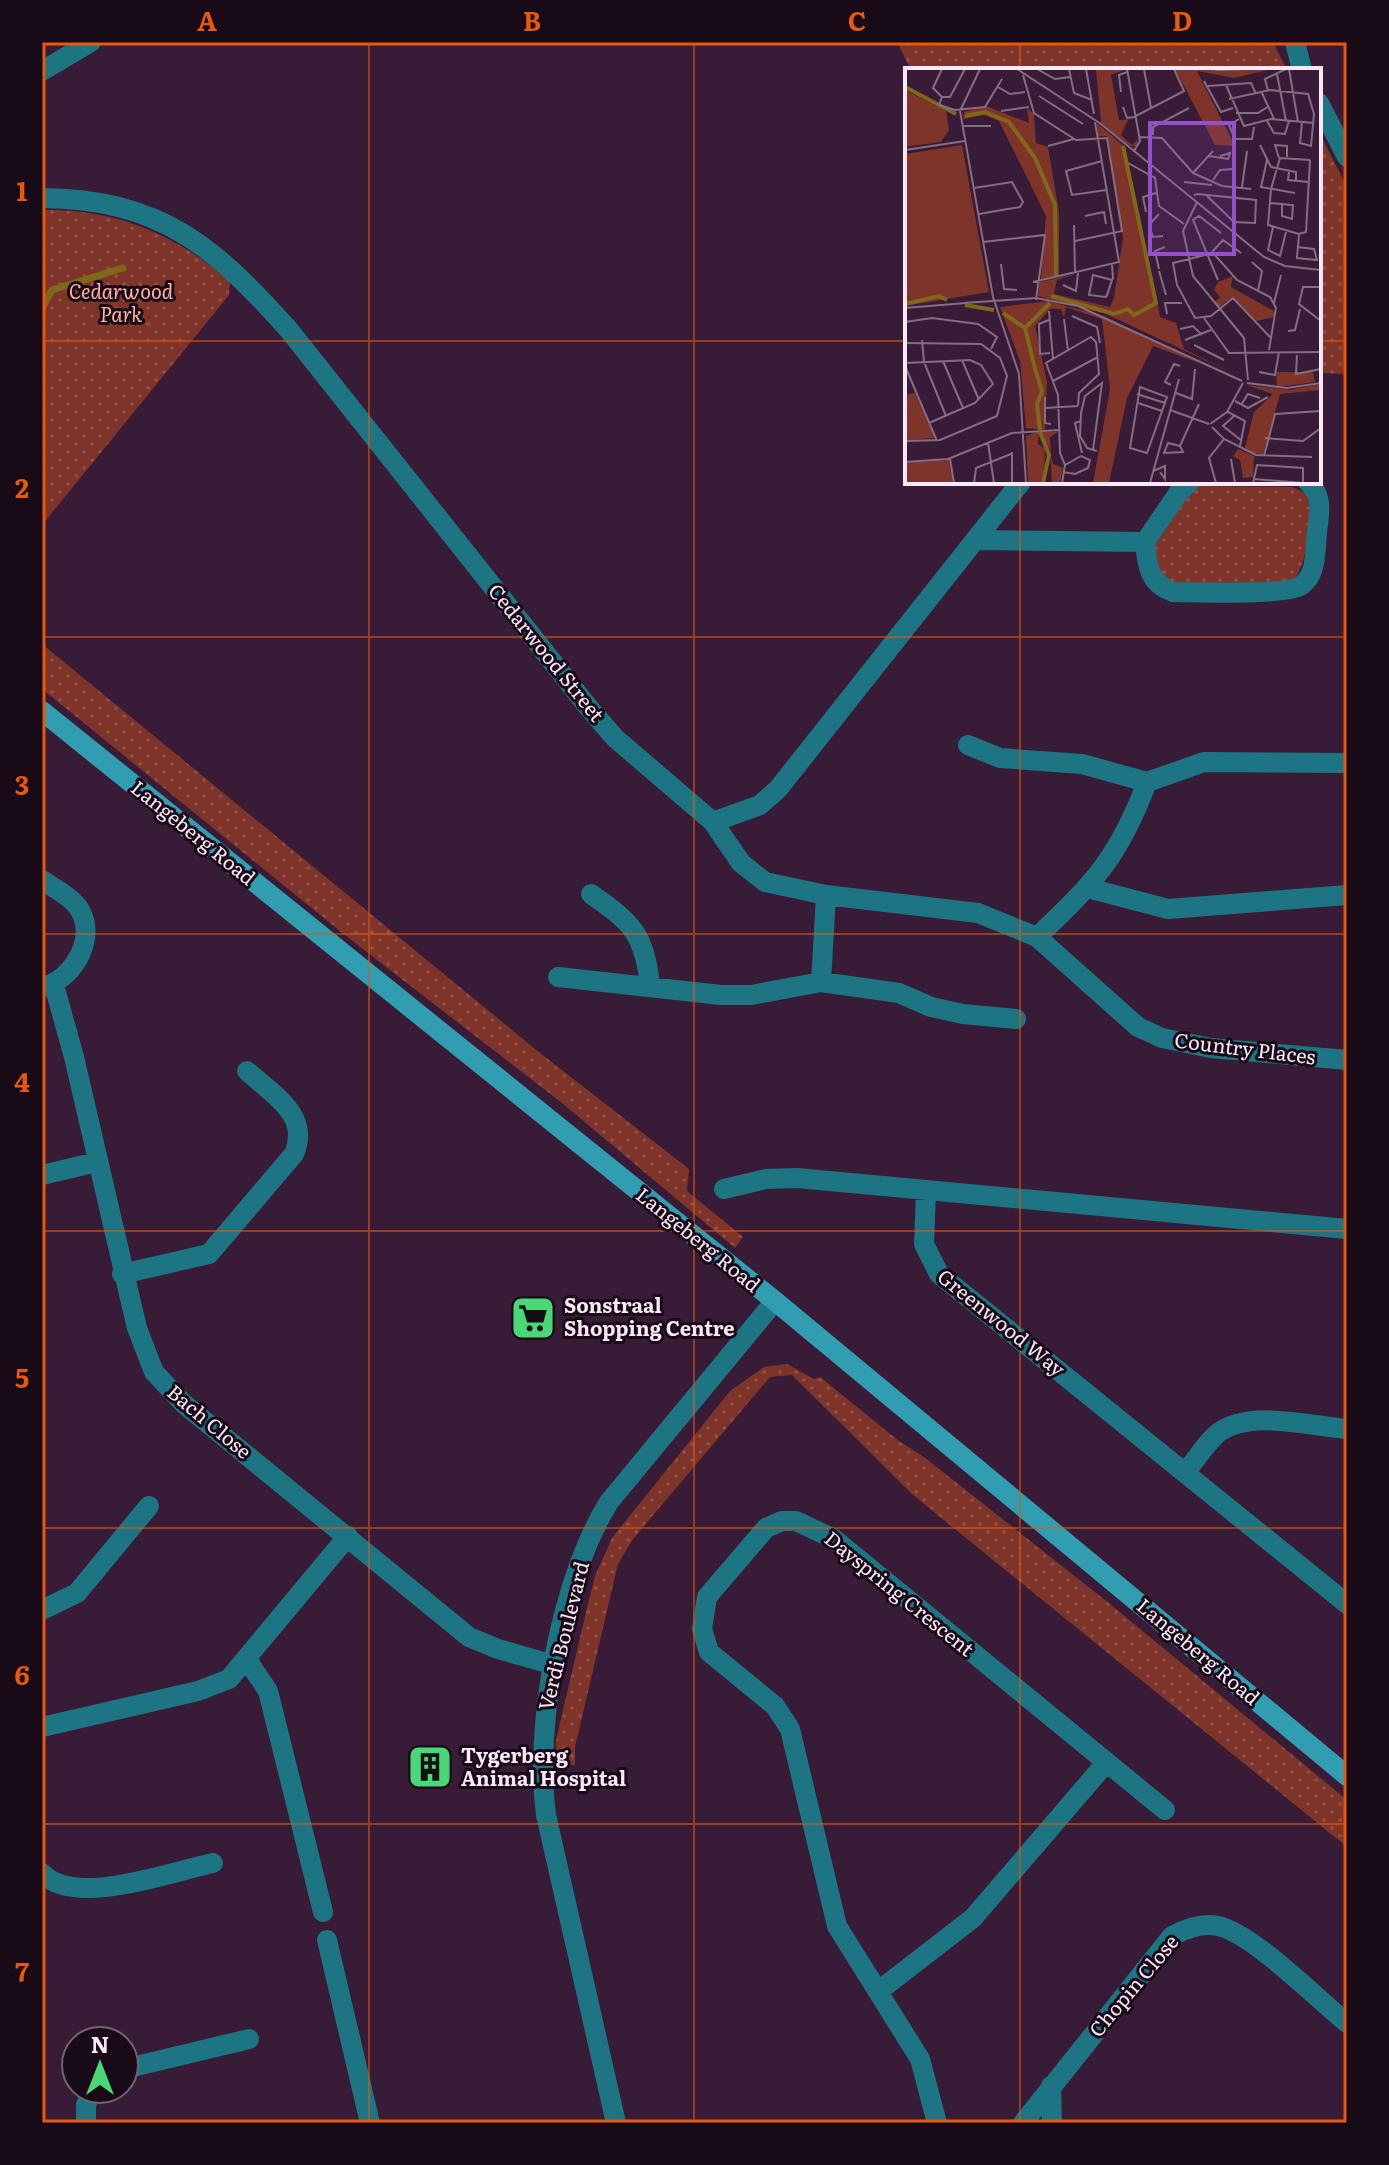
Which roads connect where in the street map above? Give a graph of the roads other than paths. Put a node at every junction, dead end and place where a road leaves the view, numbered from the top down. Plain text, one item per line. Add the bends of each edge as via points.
1 (91, 42) edge
2 (1295, 42) edge
3 (1302, 68) edge
4 (42, 71) edge
5 (1321, 107) edge
6 (1347, 157) edge
7 (42, 197) edge
8 (1019, 484) edge
9 (1188, 484) edge
10 (1310, 484) edge
11 (976, 540) junction
12 (1145, 542) junction
13 (42, 711) edge
14 (968, 745) dead end
15 (1347, 763) edge
16 (1147, 782) junction
17 (713, 822) junction
18 (42, 880) edge
19 (1088, 888) junction
20 (591, 894) dead end
21 (826, 895) junction
22 (1347, 895) edge
23 (1037, 937) junction
24 (558, 977) dead end
25 (821, 982) junction
26 (650, 985) junction
27 (48, 986) edge
28 (1016, 1019) dead end
29 (1347, 1060) edge
30 (247, 1071) dead end
31 (97, 1162) junction
32 (42, 1175) edge
33 (724, 1189) dead end
34 (926, 1191) junction
35 (1347, 1229) edge
36 (122, 1274) junction
37 (775, 1301) junction
38 (1347, 1429) edge
39 (1186, 1471) junction
40 (149, 1506) dead end
41 (348, 1536) junction
42 (1347, 1604) edge
43 (42, 1610) edge
44 (248, 1661) junction
45 (554, 1665) junction
46 (42, 1727) edge
47 (1105, 1764) junction
48 (1347, 1776) edge
49 (1165, 1810) dead end
50 (213, 1863) dead end
51 (42, 1873) edge
52 (323, 1912) dead end
53 (327, 1940) dead end
54 (880, 1990) junction
55 (1347, 2023) edge
56 (249, 2039) dead end
57 (140, 2065) edge
58 (1051, 2086) junction
59 (370, 2123) edge
60 (616, 2123) edge
61 (937, 2123) edge
62 (1023, 2123) edge
63 (1052, 2123) edge

1 - 4 street
2 - 3 street
5 - 6 street
7 - 17 street, Cedarwood Street via 100,202 155,219 199,242 237,273 289,330 598,718
8 - 11 street
9 - 12 street
10 - 12 street via 1319,507 1314,563 1300,587 1290,591 1173,592 1153,580
11 - 12 street
11 - 17 street via 778,789 760,805
13 - 37 main road, Langeberg Road
14 - 16 street via 1000,758 1082,764
15 - 16 street via 1204,762
16 - 19 street via 1127,833
17 - 21 street, Cedarwood Street via 741,863 765,882
18 - 27 street via 74,903 84,923 81,954
19 - 22 street via 1168,909
19 - 23 street
20 - 26 street via 630,922 647,957
21 - 23 street, Country Places via 978,913
21 - 25 street
23 - 29 street, Country Places via 1138,1027 1162,1038 1211,1048
24 - 26 street
25 - 26 street via 751,995
25 - 28 street via 899,993 954,1013
27 - 31 street, Bach Close via 74,1057
30 - 36 street via 296,1117 300,1133 294,1154 209,1254
31 - 32 street
31 - 36 street, Bach Close
33 - 34 street via 797,1178
34 - 35 street
34 - 39 street, Greenwood Way via 924,1244 939,1274
36 - 41 street, Bach Close via 148,1360 164,1384
37 - 45 street, Verdi Boulevard via 609,1502 592,1530 574,1582
37 - 48 main road, Langeberg Road
38 - 39 street via 1261,1421 1236,1425 1218,1433
39 - 42 street, Greenwood Way
40 - 43 street via 77,1593
41 - 44 street
41 - 45 street, Bach Close via 469,1637
44 - 46 street via 217,1686
44 - 52 street via 268,1691
45 - 60 street, Verdi Boulevard via 544,1717 543,1791
47 - 49 street, Dayspring Crescent
47 - 54 street via 973,1918
47 - 54 street, Dayspring Crescent via 834,1539 796,1521 766,1528 707,1597 703,1640 715,1659 775,1706 790,1729 837,1926
50 - 51 street via 78,1890
53 - 59 street
54 - 61 street, Dayspring Crescent via 920,2059
55 - 58 street, Chopin Close via 1246,1940 1225,1928 1200,1925 1172,1936
56 - 57 street
58 - 62 street, Chopin Close
58 - 63 street

